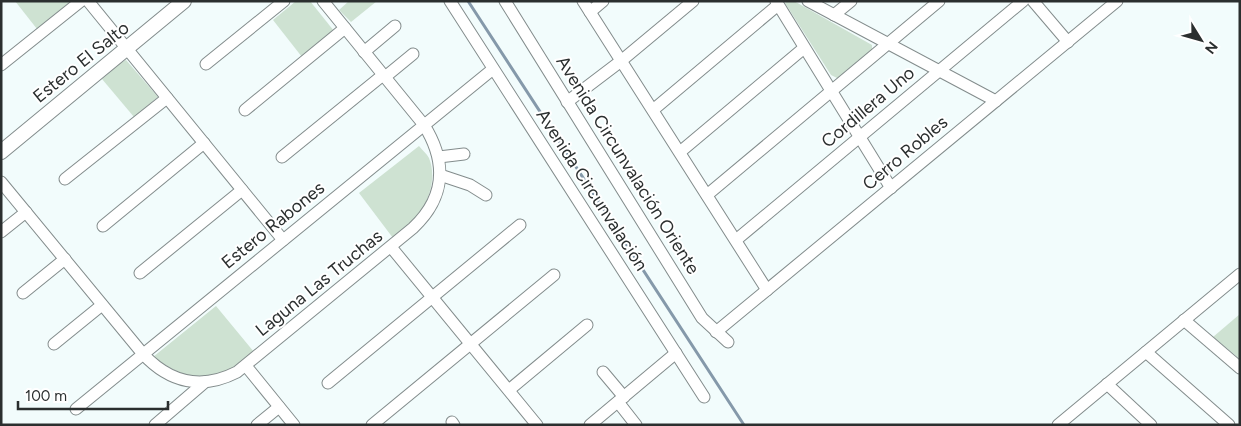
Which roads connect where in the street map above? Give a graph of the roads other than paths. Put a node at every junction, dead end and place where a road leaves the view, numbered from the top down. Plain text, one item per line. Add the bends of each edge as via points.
1 (81, 1) edge
2 (88, 1) edge
3 (184, 1) edge
4 (284, 1) edge
5 (323, 1) edge
6 (450, 1) edge
7 (505, 1) edge
8 (583, 1) edge
9 (603, 1) edge
10 (693, 1) edge
11 (808, 1) edge
12 (851, 1) edge
13 (939, 1) edge
14 (1023, 1) edge
15 (1033, 1) edge
16 (1117, 1) edge
17 (777, 3) edge
18 (590, 12) junction
19 (834, 15) junction
20 (395, 26) dead end
21 (345, 28) junction
22 (1068, 42) junction
23 (888, 44) junction
24 (804, 48) junction
25 (126, 49) junction
26 (364, 52) junction
27 (413, 54) dead end
28 (622, 61) junction
29 (206, 64) dead end
30 (1, 65) edge
31 (493, 69) junction
32 (939, 71) junction
33 (384, 76) junction
34 (831, 92) junction
35 (167, 98) junction
36 (996, 101) junction
37 (568, 102) junction
38 (245, 110) dead end
39 (653, 110) junction
40 (424, 124) junction
41 (860, 137) junction
42 (204, 143) junction
43 (1, 152) edge
44 (680, 152) junction
45 (464, 154) dead end
46 (282, 157) dead end
47 (439, 157) junction
48 (440, 175) junction
49 (65, 179) dead end
50 (1, 182) edge
51 (891, 188) junction
52 (242, 190) junction
53 (486, 194) dead end
54 (707, 195) junction
55 (26, 212) junction
56 (520, 225) dead end
57 (103, 226) dead end
58 (1, 232) edge
59 (283, 240) junction
60 (736, 240) junction
61 (391, 247) junction
62 (65, 260) junction
63 (140, 273) dead end
64 (1240, 274) edge
65 (554, 275) dead end
66 (767, 290) junction
67 (22, 293) dead end
68 (432, 297) junction
69 (102, 305) junction
70 (1184, 320) junction
71 (587, 325) dead end
72 (716, 332) junction
73 (728, 342) dead end
74 (54, 344) dead end
75 (471, 344) junction
76 (1146, 352) junction
77 (676, 353) junction
78 (143, 354) junction
79 (246, 366) junction
80 (1240, 368) edge
81 (602, 372) dead end
82 (204, 382) junction
83 (328, 383) dead end
84 (1106, 384) junction
85 (509, 390) junction
86 (704, 398) dead end
87 (621, 399) junction
88 (280, 407) junction
89 (76, 409) dead end
90 (1064, 423) edge
91 (155, 425) edge
92 (257, 425) edge
93 (294, 425) edge
94 (372, 425) edge
95 (537, 425) edge
96 (590, 425) edge
97 (636, 425) edge
98 (1151, 425) edge
99 (1229, 425) edge

1 - 30 street
2 - 25 street
3 - 25 street, Estero El Salto
4 - 29 street
5 - 21 street, Laguna Las Truchas
6 - 31 street, Avenida Circunvalación
7 - 37 street, Avenida Circunvalación Oriente
8 - 18 street
9 - 18 street
10 - 28 street
11 - 19 street
12 - 19 street
13 - 23 street
14 - 32 street, Cordillera Uno
15 - 22 street
16 - 22 street, Cerro Robles
17 - 24 street
17 - 39 street
18 - 28 street
19 - 23 street
20 - 26 street
21 - 26 street, Laguna Las Truchas
21 - 38 street
22 - 36 street, Cerro Robles
23 - 32 street
23 - 34 street
24 - 34 street
24 - 44 street
25 - 35 street
25 - 43 street, Estero El Salto
26 - 33 street, Laguna Las Truchas
27 - 33 street
28 - 37 street
28 - 39 street
31 - 40 street, Estero Rabones
31 - 77 street, Avenida Circunvalación
32 - 36 street
32 - 41 street, Cordillera Uno
33 - 40 street, Laguna Las Truchas
33 - 46 street
34 - 41 street
34 - 54 street
35 - 42 street
35 - 49 street
36 - 51 street, Cerro Robles
37 - 72 street, Avenida Circunvalación Oriente via 702,318
39 - 44 street
40 - 47 street, Laguna Las Truchas
40 - 59 street, Estero Rabones
41 - 51 street
41 - 60 street, Cordillera Uno
42 - 52 street
42 - 57 street
44 - 54 street
45 - 47 street
47 - 48 street, Laguna Las Truchas
48 - 53 street
48 - 61 street, Laguna Las Truchas via 427,213
50 - 55 street, Laguna Las Truchas
51 - 66 street, Cerro Robles
52 - 59 street
52 - 63 street
54 - 60 street
55 - 58 street
55 - 62 street, Laguna Las Truchas
56 - 68 street
59 - 78 street, Estero Rabones
60 - 66 street
61 - 68 street
61 - 79 street, Laguna Las Truchas
62 - 67 street
62 - 69 street, Laguna Las Truchas
64 - 70 street
65 - 75 street
66 - 72 street, Cerro Robles
68 - 75 street
68 - 83 street
69 - 74 street
69 - 78 street, Laguna Las Truchas
70 - 76 street
70 - 80 street
71 - 85 street
72 - 73 street, Avenida Circunvalación Oriente
75 - 85 street
75 - 94 street
76 - 84 street
76 - 99 street
77 - 86 street, Avenida Circunvalación
77 - 87 street
78 - 82 street, Laguna Las Truchas via 168,374 187,381
78 - 89 street, Estero Rabones
79 - 82 street, Laguna Las Truchas via 228,376
79 - 88 street
81 - 87 street
82 - 91 street
84 - 90 street
84 - 98 street
85 - 95 street
87 - 96 street
87 - 97 street
88 - 92 street
88 - 93 street

